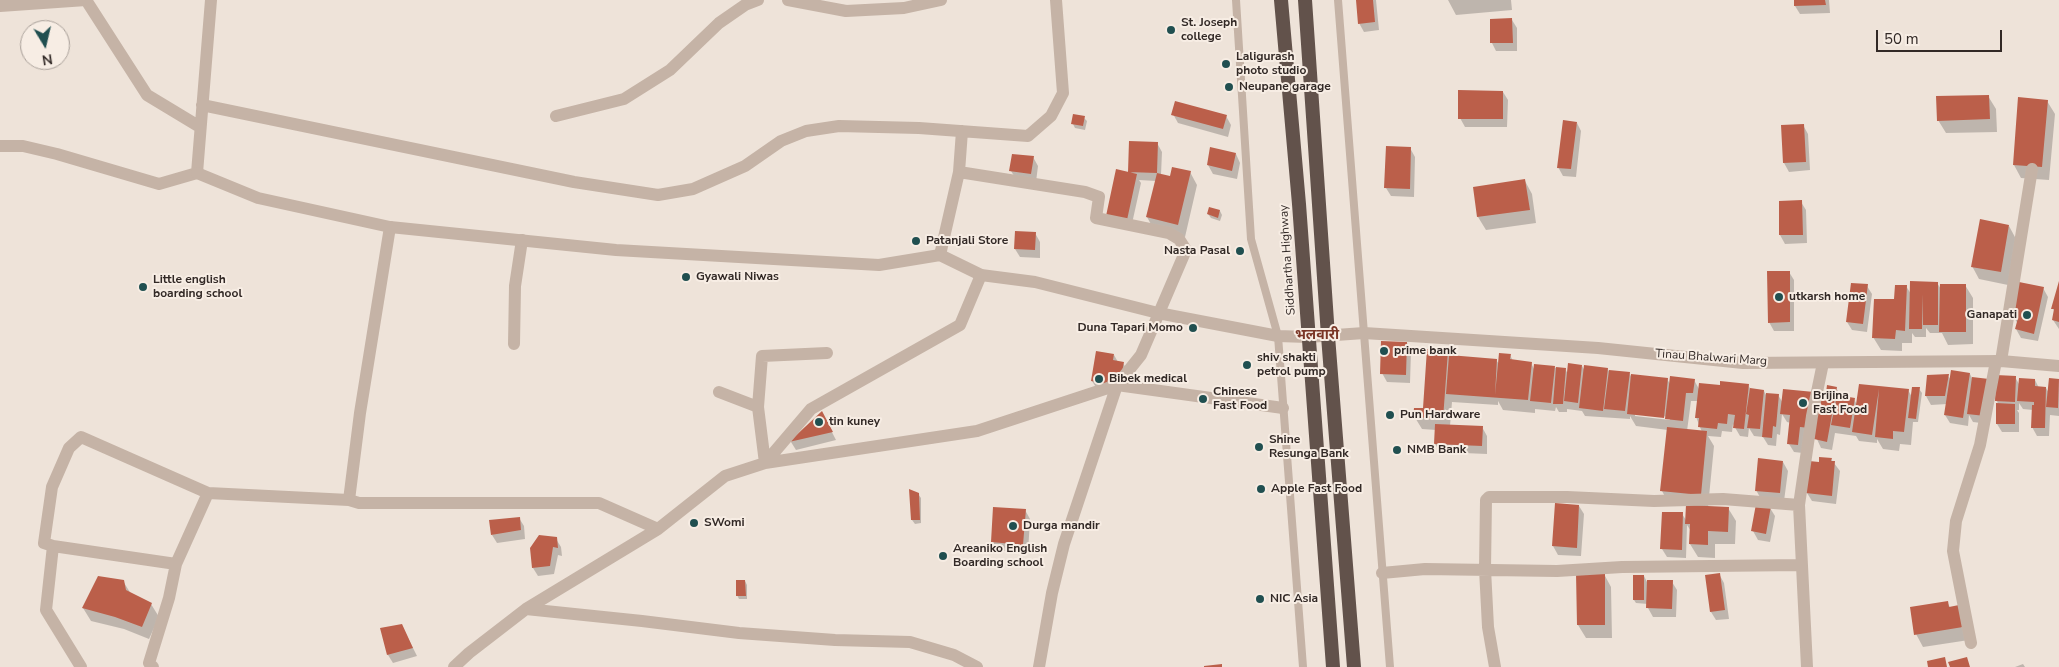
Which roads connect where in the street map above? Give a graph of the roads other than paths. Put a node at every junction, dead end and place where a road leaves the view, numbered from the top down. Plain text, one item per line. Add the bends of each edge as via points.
1 (86, 0) edge
2 (211, 0) edge
3 (758, 0) edge
4 (788, 0) edge
5 (941, 0) edge
6 (1056, 0) edge
7 (1236, 0) edge
8 (1282, 0) edge
9 (1305, 0) edge
10 (1338, 0) edge
11 (0, 6) edge
12 (202, 105) junction
13 (556, 116) dead end
14 (200, 127) junction
15 (962, 131) junction
16 (0, 146) edge
17 (2032, 169) dead end
18 (959, 172) junction
19 (196, 173) junction
20 (390, 227) junction
21 (522, 240) junction
22 (940, 255) junction
23 (981, 275) junction
24 (1158, 313) junction
25 (1364, 333) junction
26 (1278, 336) junction
27 (1328, 336) junction
28 (1308, 337) junction
29 (514, 344) dead end
30 (827, 353) dead end
31 (1999, 361) junction
32 (1823, 363) junction
33 (2059, 366) edge
34 (1117, 385) junction
35 (719, 392) dead end
36 (758, 407) junction
37 (1284, 408) junction
38 (765, 463) junction
39 (208, 493) junction
40 (349, 500) junction
41 (1799, 505) junction
42 (658, 530) junction
43 (53, 546) junction
44 (176, 564) junction
45 (1801, 565) junction
46 (1485, 569) junction
47 (1382, 573) junction
48 (526, 609) junction
49 (1971, 643) dead end
50 (147, 666) edge
51 (81, 667) edge
52 (454, 667) edge
53 (977, 667) edge
54 (1039, 667) edge
55 (1303, 667) edge
56 (1333, 667) edge
57 (1354, 667) edge
58 (1390, 667) edge
59 (1495, 667) edge
60 (1806, 667) edge

1 - 11 street
1 - 14 street via 147,95
2 - 12 street
3 - 13 street via 718,23 670,70 624,99
4 - 5 street via 846,11 904,8
6 - 15 street via 1063,92 1051,116 1028,136
7 - 26 lane via 1251,239
8 - 28 highway, Siddhartha Highway
9 - 27 highway
10 - 25 lane
12 - 14 street
12 - 15 street via 574,182 658,195 693,189 745,166 781,141 806,131 839,126
14 - 19 street
15 - 18 street
16 - 19 street via 22,146 57,154 159,184
17 - 31 street
18 - 22 street
18 - 24 street via 1084,192 1099,197 1096,218 1169,233 1179,239 1186,250
19 - 20 street via 258,198
20 - 21 street
20 - 40 street
21 - 22 street via 616,250 879,265
21 - 29 street
22 - 23 street, Tinau Bhalwari Marg
23 - 24 street, Tinau Bhalwari Marg via 1035,282
23 - 38 street via 960,325 811,409
24 - 26 street, Tinau Bhalwari Marg
24 - 34 street via 1141,354
25 - 27 street, Tinau Bhalwari Marg
25 - 32 street, Tinau Bhalwari Marg via 1598,348 1743,363
25 - 47 lane
26 - 28 street, Tinau Bhalwari Marg
26 - 37 lane
27 - 28 street, Tinau Bhalwari Marg
27 - 57 highway
28 - 56 highway, Siddhartha Highway
30 - 36 street via 762,356
31 - 32 street, Tinau Bhalwari Marg
31 - 33 street, Tinau Bhalwari Marg
31 - 49 street via 1980,445 1956,521 1953,551
32 - 41 street
34 - 37 street
34 - 38 street via 977,431
34 - 54 street via 1064,544
35 - 36 street
36 - 38 street
37 - 55 lane
38 - 42 street via 725,476
39 - 40 street
39 - 43 street via 81,437 69,448 52,487 44,543
39 - 44 street
40 - 42 street via 359,503 599,504
41 - 45 street
41 - 46 street via 1723,499 1654,501 1489,497 1486,500
42 - 48 street
43 - 44 street
43 - 51 street via 46,610
44 - 50 street via 169,598
45 - 46 street via 1557,571
45 - 60 street
46 - 47 street
46 - 59 street via 1488,627
47 - 58 lane
48 - 52 street
48 - 53 street via 739,633 910,642 954,655

